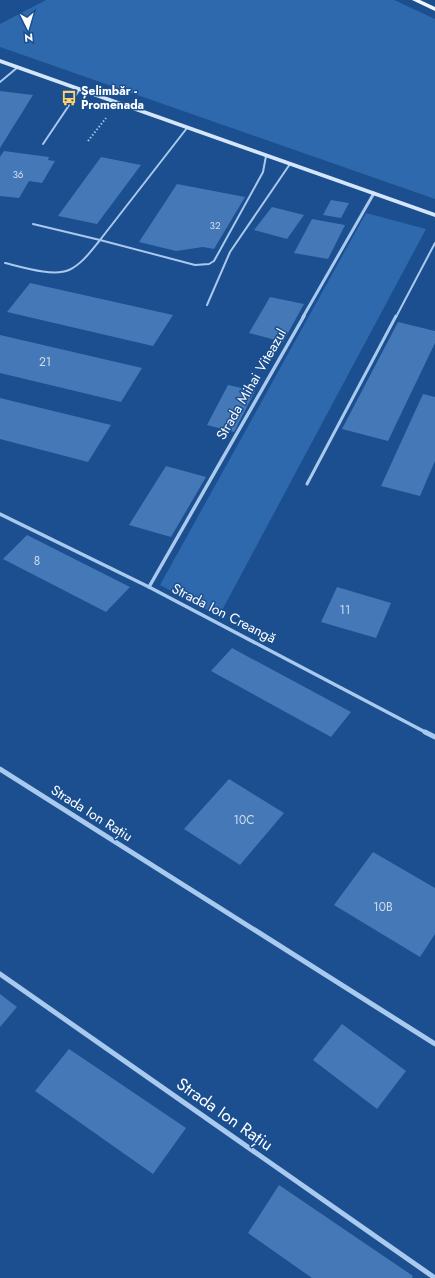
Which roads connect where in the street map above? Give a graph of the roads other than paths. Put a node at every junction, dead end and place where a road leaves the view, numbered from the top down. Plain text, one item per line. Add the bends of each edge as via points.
1 (415, 0) edge
2 (435, 9) edge
3 (0, 61) edge
4 (18, 67) junction
5 (0, 82) edge
6 (80, 89) junction
7 (187, 128) junction
8 (43, 144) dead end
9 (266, 156) junction
10 (290, 164) junction
11 (374, 193) junction
12 (435, 215) edge
13 (33, 224) dead end
14 (100, 240) junction
15 (435, 243) edge
16 (5, 264) dead end
17 (207, 305) dead end
18 (307, 484) dead end
19 (0, 514) edge
20 (149, 587) junction
21 (435, 737) edge
22 (0, 769) edge
23 (0, 974) edge
24 (435, 1044) edge
25 (435, 1278) edge

1 - 2 main road
3 - 4 main road
4 - 5 lane
4 - 6 main road
6 - 7 main road
6 - 8 lane
7 - 9 main road
7 - 14 lane
9 - 10 main road
9 - 14 lane via 263,172 214,261 209,264 195,265
10 - 11 main road
10 - 17 lane via 230,252
11 - 12 main road
11 - 20 street, Strada Mihai Viteazul
13 - 14 lane
14 - 16 lane via 68,272 47,272
15 - 18 lane
19 - 20 street, Strada Ion Creangă
20 - 21 street, Strada Ion Creangă
22 - 24 street, Strada Ion Rațiu
23 - 25 street, Strada Ion Rațiu

